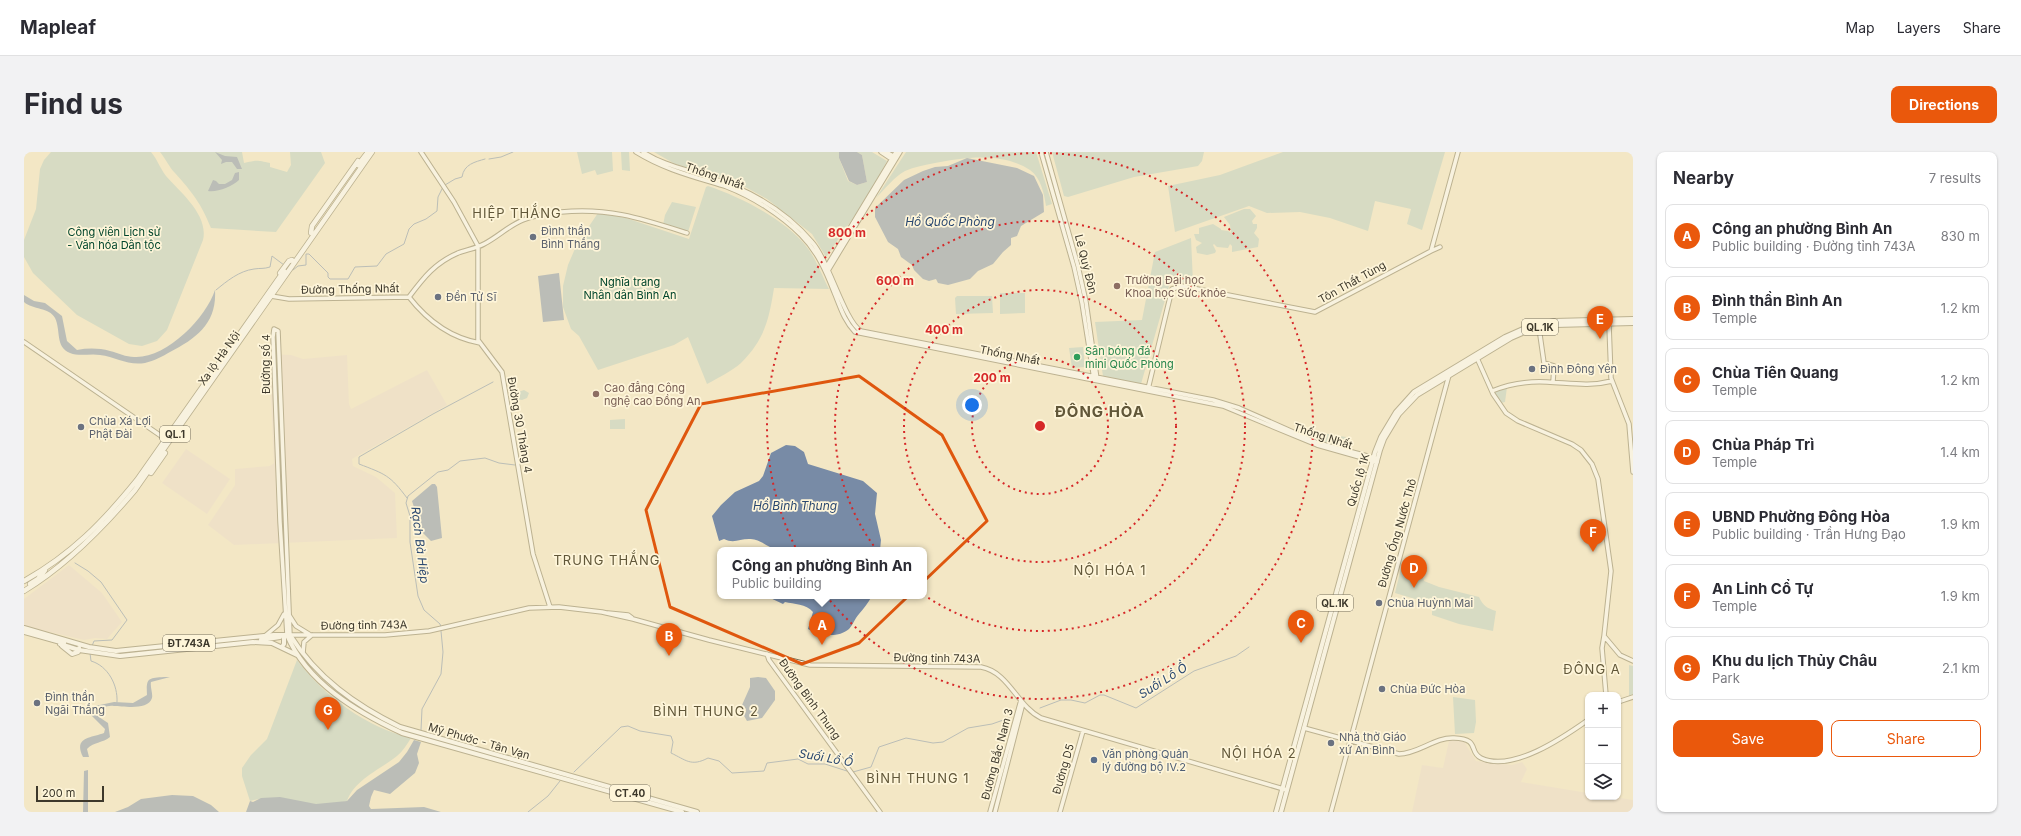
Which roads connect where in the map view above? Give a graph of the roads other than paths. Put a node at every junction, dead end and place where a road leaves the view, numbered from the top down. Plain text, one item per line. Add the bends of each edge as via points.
1 (364, 152) edge
2 (368, 152) edge
3 (373, 152) edge
4 (421, 152) edge
5 (636, 152) edge
6 (643, 152) edge
7 (880, 152) edge
8 (886, 152) edge
9 (896, 152) edge
10 (900, 152) edge
11 (1041, 152) edge
12 (1046, 152) edge
13 (1458, 152) edge
14 (894, 158) junction
15 (1046, 160) junction
16 (356, 166) junction
17 (707, 176) junction
18 (706, 181) junction
19 (687, 233) dead end
20 (478, 246) junction
21 (1440, 247) dead end
22 (1431, 251) junction
23 (826, 269) junction
24 (272, 296) junction
25 (409, 297) junction
26 (1633, 319) edge
27 (1554, 323) junction
28 (1609, 323) junction
29 (1633, 323) edge
30 (854, 324) junction
31 (850, 327) junction
32 (1539, 328) junction
33 (24, 342) edge
34 (480, 343) junction
35 (954, 351) junction
36 (1477, 356) junction
37 (1449, 375) junction
38 (1096, 379) junction
39 (1552, 382) junction
40 (1612, 382) junction
41 (1148, 390) junction
42 (1492, 391) junction
43 (1403, 406) junction
44 (165, 439) junction
45 (1375, 460) junction
46 (1633, 472) edge
47 (53, 563) junction
48 (46, 568) junction
49 (37, 574) junction
50 (24, 581) edge
51 (38, 583) junction
52 (24, 588) edge
53 (24, 591) edge
54 (24, 595) edge
55 (550, 607) junction
56 (284, 611) junction
57 (289, 615) junction
58 (24, 628) edge
59 (24, 632) edge
60 (287, 635) junction
61 (312, 635) junction
62 (1604, 636) junction
63 (265, 638) junction
64 (253, 642) junction
65 (59, 643) junction
66 (275, 644) junction
67 (1612, 646) junction
68 (282, 647) junction
69 (80, 648) junction
70 (1602, 648) junction
71 (303, 654) junction
72 (767, 654) junction
73 (299, 656) junction
74 (1633, 661) edge
75 (1606, 692) edge
76 (345, 695) junction
77 (1633, 697) edge
78 (342, 700) junction
79 (1621, 701) edge
80 (1022, 702) junction
81 (1585, 722) edge
82 (1302, 728) junction
83 (1083, 731) junction
84 (1350, 740) junction
85 (562, 776) junction
86 (1285, 790) junction
87 (682, 812) edge
88 (697, 812) edge
89 (880, 812) edge
90 (990, 812) edge
91 (995, 812) edge
92 (1060, 812) edge
93 (1276, 812) edge
94 (1281, 812) edge
95 (1330, 812) edge

1 - 16 highway, Xa lộ Hà Nội / QL.1
2 - 16 highway, Xa lộ Hà Nội / QL.1
3 - 24 highway, Xa lộ Hà Nội / QL.1
4 - 20 street
5 - 18 street, Thống Nhất via 670,170
6 - 17 street, Thống Nhất via 671,166
7 - 14 street
8 - 14 street
9 - 14 street
10 - 14 street
11 - 15 street, Lê Quý Đôn
12 - 15 street, Lê Quý Đôn
13 - 22 street
14 - 23 street
15 - 38 street, Lê Quý Đôn via 1084,302
16 - 44 highway, Xa lộ Hà Nội / QL.1
17 - 18 street
17 - 23 street, Thống Nhất via 750,193 784,216 808,238
18 - 23 street, Thống Nhất via 748,197 781,218 811,246
19 - 20 street, Đường Thống Nhất via 626,215 598,210 575,210 524,219
20 - 25 street, Đường Thống Nhất via 436,265
20 - 34 street
21 - 22 street, Tôn Thất Tùng
22 - 41 street, Tôn Thất Tùng via 1316,312 1182,286 1174,287
23 - 30 street, Thống Nhất
23 - 31 street, Thống Nhất
24 - 25 street, Đường Thống Nhất via 289,299
24 - 51 highway, Xa lộ Hà Nội / QL.1 via 144,478 103,528
25 - 34 street via 442,328
26 - 28 main road, Quốc lộ 1K / QL.1K
27 - 28 main road, Quốc lộ 1K / QL.1K
27 - 32 main road, Quốc lộ 1K / QL.1K
27 - 36 main road, Quốc lộ 1K / QL.1K via 1518,330
28 - 29 main road, Quốc lộ 1K / QL.1K
28 - 40 street
30 - 31 street
30 - 35 street, Thống Nhất via 864,332
31 - 35 street, Thống Nhất via 861,335
32 - 36 main road, Quốc lộ 1K / QL.1K via 1518,334
32 - 39 street via 1544,363 1554,366
33 - 44 street
34 - 55 street, Đường 30 Tháng 4 via 502,372 533,554
35 - 38 street, Thống Nhất
36 - 37 main road, Quốc lộ 1K / QL.1K
36 - 42 street
36 - 43 main road, Quốc lộ 1K / QL.1K via 1414,392
37 - 43 main road, Quốc lộ 1K / QL.1K
37 - 84 street, Đường Ống Nước Thô
38 - 41 street, Thống Nhất
39 - 40 street via 1583,385
39 - 42 street via 1516,384
40 - 46 street via 1629,424
41 - 45 street, Thống Nhất via 1223,406 1318,443
42 - 62 street via 1497,403 1511,416 1572,444 1581,450 1592,464 1598,479 1611,571
43 - 45 main road, Quốc lộ 1K / QL.1K via 1381,437
44 - 47 highway, Xa lộ Hà Nội / QL.1 via 148,466 113,510 93,531
45 - 82 main road, Quốc lộ 1K / QL.1K
47 - 48 highway, Xa lộ Hà Nội / QL.1
47 - 49 highway, Xa lộ Hà Nội / QL.1 via 39,570
48 - 49 highway, Xa lộ Hà Nội / QL.1
48 - 52 highway, Xa lộ Hà Nội / QL.1 via 38,579
49 - 50 highway, Xa lộ Hà Nội / QL.1
51 - 53 highway, Xa lộ Hà Nội / QL.1
51 - 54 highway
55 - 61 street, Đường tỉnh 743A / ĐT.743A via 529,608 438,630 391,634
55 - 72 street, Đường tỉnh 743A / ĐT.743A via 628,615 633,619
56 - 57 street, Đường số 4 via 273,360 274,329 278,331
56 - 60 street, Đường số 4
56 - 63 street via 278,626
57 - 60 street, Đường số 4
57 - 61 street via 300,629
58 - 69 main road, Mỹ Phước - Tân Vạn / ĐT.743A
59 - 65 main road, Mỹ Phước - Tân Vạn / ĐT.743A
60 - 61 street, Đường tỉnh 743A / ĐT.743A
60 - 63 main road, Đường tỉnh 743A / ĐT.743A via 278,639
60 - 66 main road
60 - 68 main road
60 - 71 main road, Mỹ Phước - Tân Vạn
60 - 73 main road, Mỹ Phước - Tân Vạn
61 - 71 street via 304,642
62 - 67 street
62 - 70 street
63 - 64 main road, Đường tỉnh 743A / ĐT.743A
63 - 69 main road, Mỹ Phước - Tân Vạn / ĐT.743A via 110,651
64 - 66 main road, Mỹ Phước - Tân Vạn
64 - 69 main road, Mỹ Phước - Tân Vạn / ĐT.743A via 120,656 95,654
65 - 69 main road, Mỹ Phước - Tân Vạn / ĐT.743A
65 - 69 main road, Mỹ Phước - Tân Vạn via 72,654
66 - 68 main road, Mỹ Phước - Tân Vạn
67 - 70 street
67 - 74 street via 1624,658
68 - 73 main road, Mỹ Phước - Tân Vạn
70 - 75 street
71 - 76 main road, Mỹ Phước - Tân Vạn
72 - 80 street, Đường tỉnh 743A / ĐT.743A via 817,666 988,668 1004,680
72 - 89 street, Đường Bình Thung
73 - 78 main road, Mỹ Phước - Tân Vạn via 317,678
76 - 78 main road
76 - 85 main road, Mỹ Phước - Tân Vạn via 378,716 400,726
77 - 79 street
78 - 85 main road, Mỹ Phước - Tân Vạn via 371,718 429,742
80 - 83 street, Đường tỉnh 743A / ĐT.743A via 1041,718
80 - 90 street, Đường Bắc Nam 3
80 - 91 street, Đường Bắc Nam 3
81 - 84 street via 1536,751 1509,761 1481,758 1472,743 1462,738 1446,738 1399,754
82 - 84 street
82 - 86 main road, Quốc lộ 1K / QL.1K
83 - 86 street, Đường tỉnh 743A / ĐT.743A
83 - 92 street, Đường D5
84 - 95 street, Đường Ống Nước Thô
85 - 87 main road, Mỹ Phước - Tân Vạn / CT.40
85 - 88 main road, Mỹ Phước - Tân Vạn / CT.40
86 - 93 main road, Quốc lộ 1K / QL.1K
86 - 94 main road, Quốc lộ 1K / QL.1K

